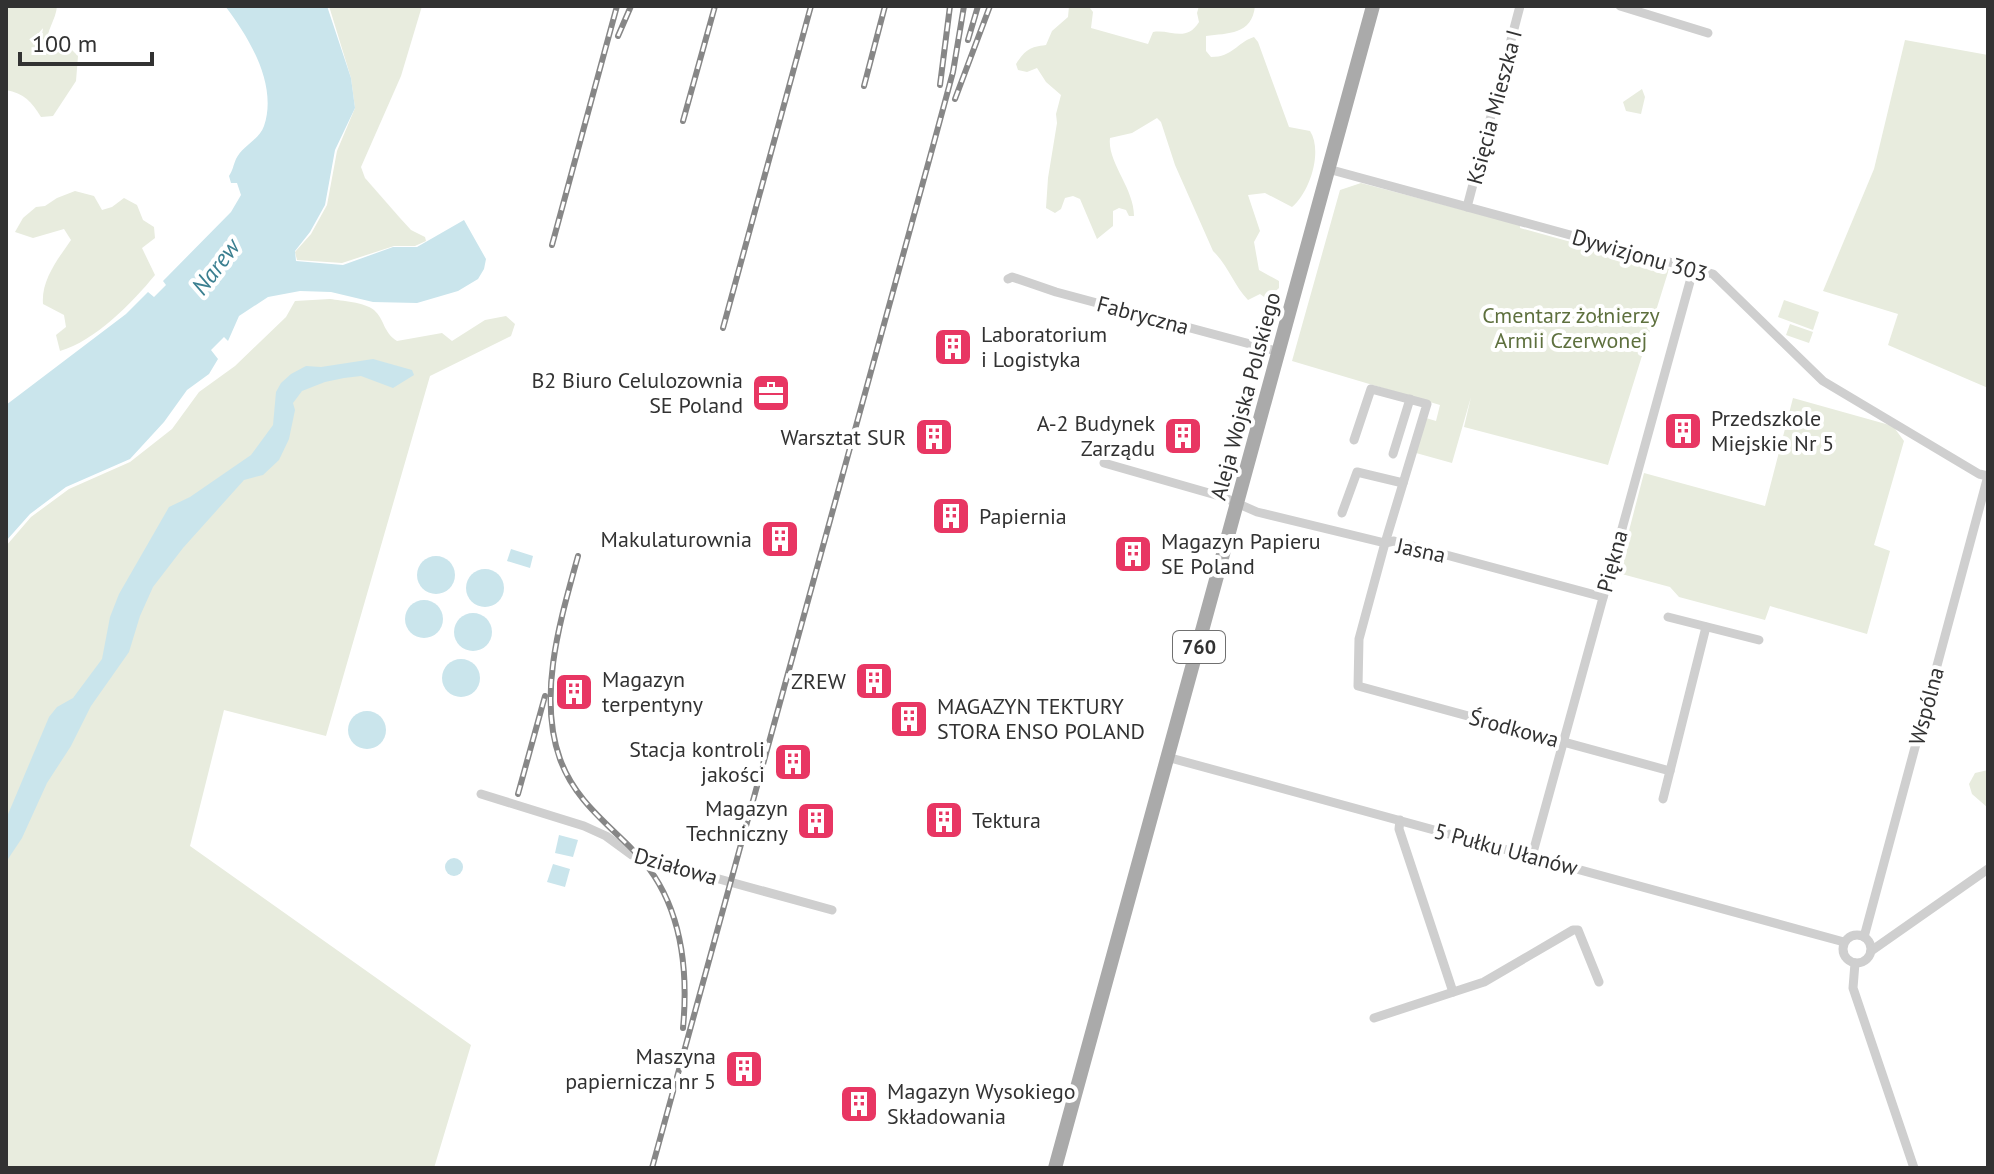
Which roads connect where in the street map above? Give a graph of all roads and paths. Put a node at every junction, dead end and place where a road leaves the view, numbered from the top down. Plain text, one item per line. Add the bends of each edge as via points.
1 (1373, 6) edge
2 (1520, 6) edge
3 (1620, 6) edge
4 (1708, 33) dead end
5 (1328, 169) junction
6 (1467, 207) junction
7 (1694, 267) junction
8 (1008, 279) dead end
9 (1280, 352) junction
10 (1410, 399) junction
11 (1354, 440) dead end
12 (1393, 454) dead end
13 (1104, 463) dead end
14 (1988, 476) edge
15 (1403, 483) junction
16 (1239, 505) junction
17 (1342, 513) dead end
18 (1385, 543) junction
19 (1603, 597) junction
20 (1668, 617) dead end
21 (1706, 627) junction
22 (1759, 640) dead end
23 (1563, 741) junction
24 (1167, 757) junction
25 (1670, 771) junction
26 (481, 794) dead end
27 (1663, 799) dead end
28 (1400, 820) junction
29 (1532, 856) junction
30 (1988, 869) edge
31 (832, 910) dead end
32 (1864, 937) junction
33 (1844, 942) junction
34 (1871, 951) junction
35 (1855, 963) junction
36 (1599, 982) dead end
37 (1453, 992) junction
38 (1374, 1018) dead end
39 (1055, 1168) edge
40 (1914, 1168) edge

1 - 5 main road, Aleja Wojska Polskiego / 760
2 - 6 street, Księcia Mieszka I
3 - 4 street
5 - 6 street, Dywizjonu 303
5 - 9 main road, Aleja Wojska Polskiego / 760
6 - 7 street, Dywizjonu 303
7 - 14 street, Dywizjonu 303 via 1713,274 1823,381
7 - 19 street, Piękna
8 - 9 street, Fabryczna
9 - 16 main road, Aleja Wojska Polskiego / 760
10 - 11 street via 1369,390
10 - 12 street
10 - 15 street via 1427,404
13 - 16 street, Jasna
14 - 32 street, Wspólna
15 - 17 street via 1357,472
15 - 18 street
16 - 18 street, Jasna
16 - 24 main road, Aleja Wojska Polskiego / 760
18 - 19 street, Jasna via 1394,541
18 - 23 street, Środkowa via 1359,639 1358,686
19 - 23 street, Piękna
20 - 21 street
21 - 22 street
21 - 25 street
23 - 25 street, Środkowa
23 - 29 street, Piękna
24 - 28 street, 5 Pułku Ułanów
24 - 39 main road, Aleja Wojska Polskiego / 760
25 - 27 street
26 - 31 street, Działowa via 584,826 632,855
28 - 29 street, 5 Pułku Ułanów
28 - 37 street
29 - 33 street, 5 Pułku Ułanów
30 - 34 street
32 - 33 street via 1855,935
32 - 34 street
33 - 35 street via 1844,956
34 - 35 street
35 - 40 street via 1855,993
36 - 37 street via 1575,929 1491,978
37 - 38 street

